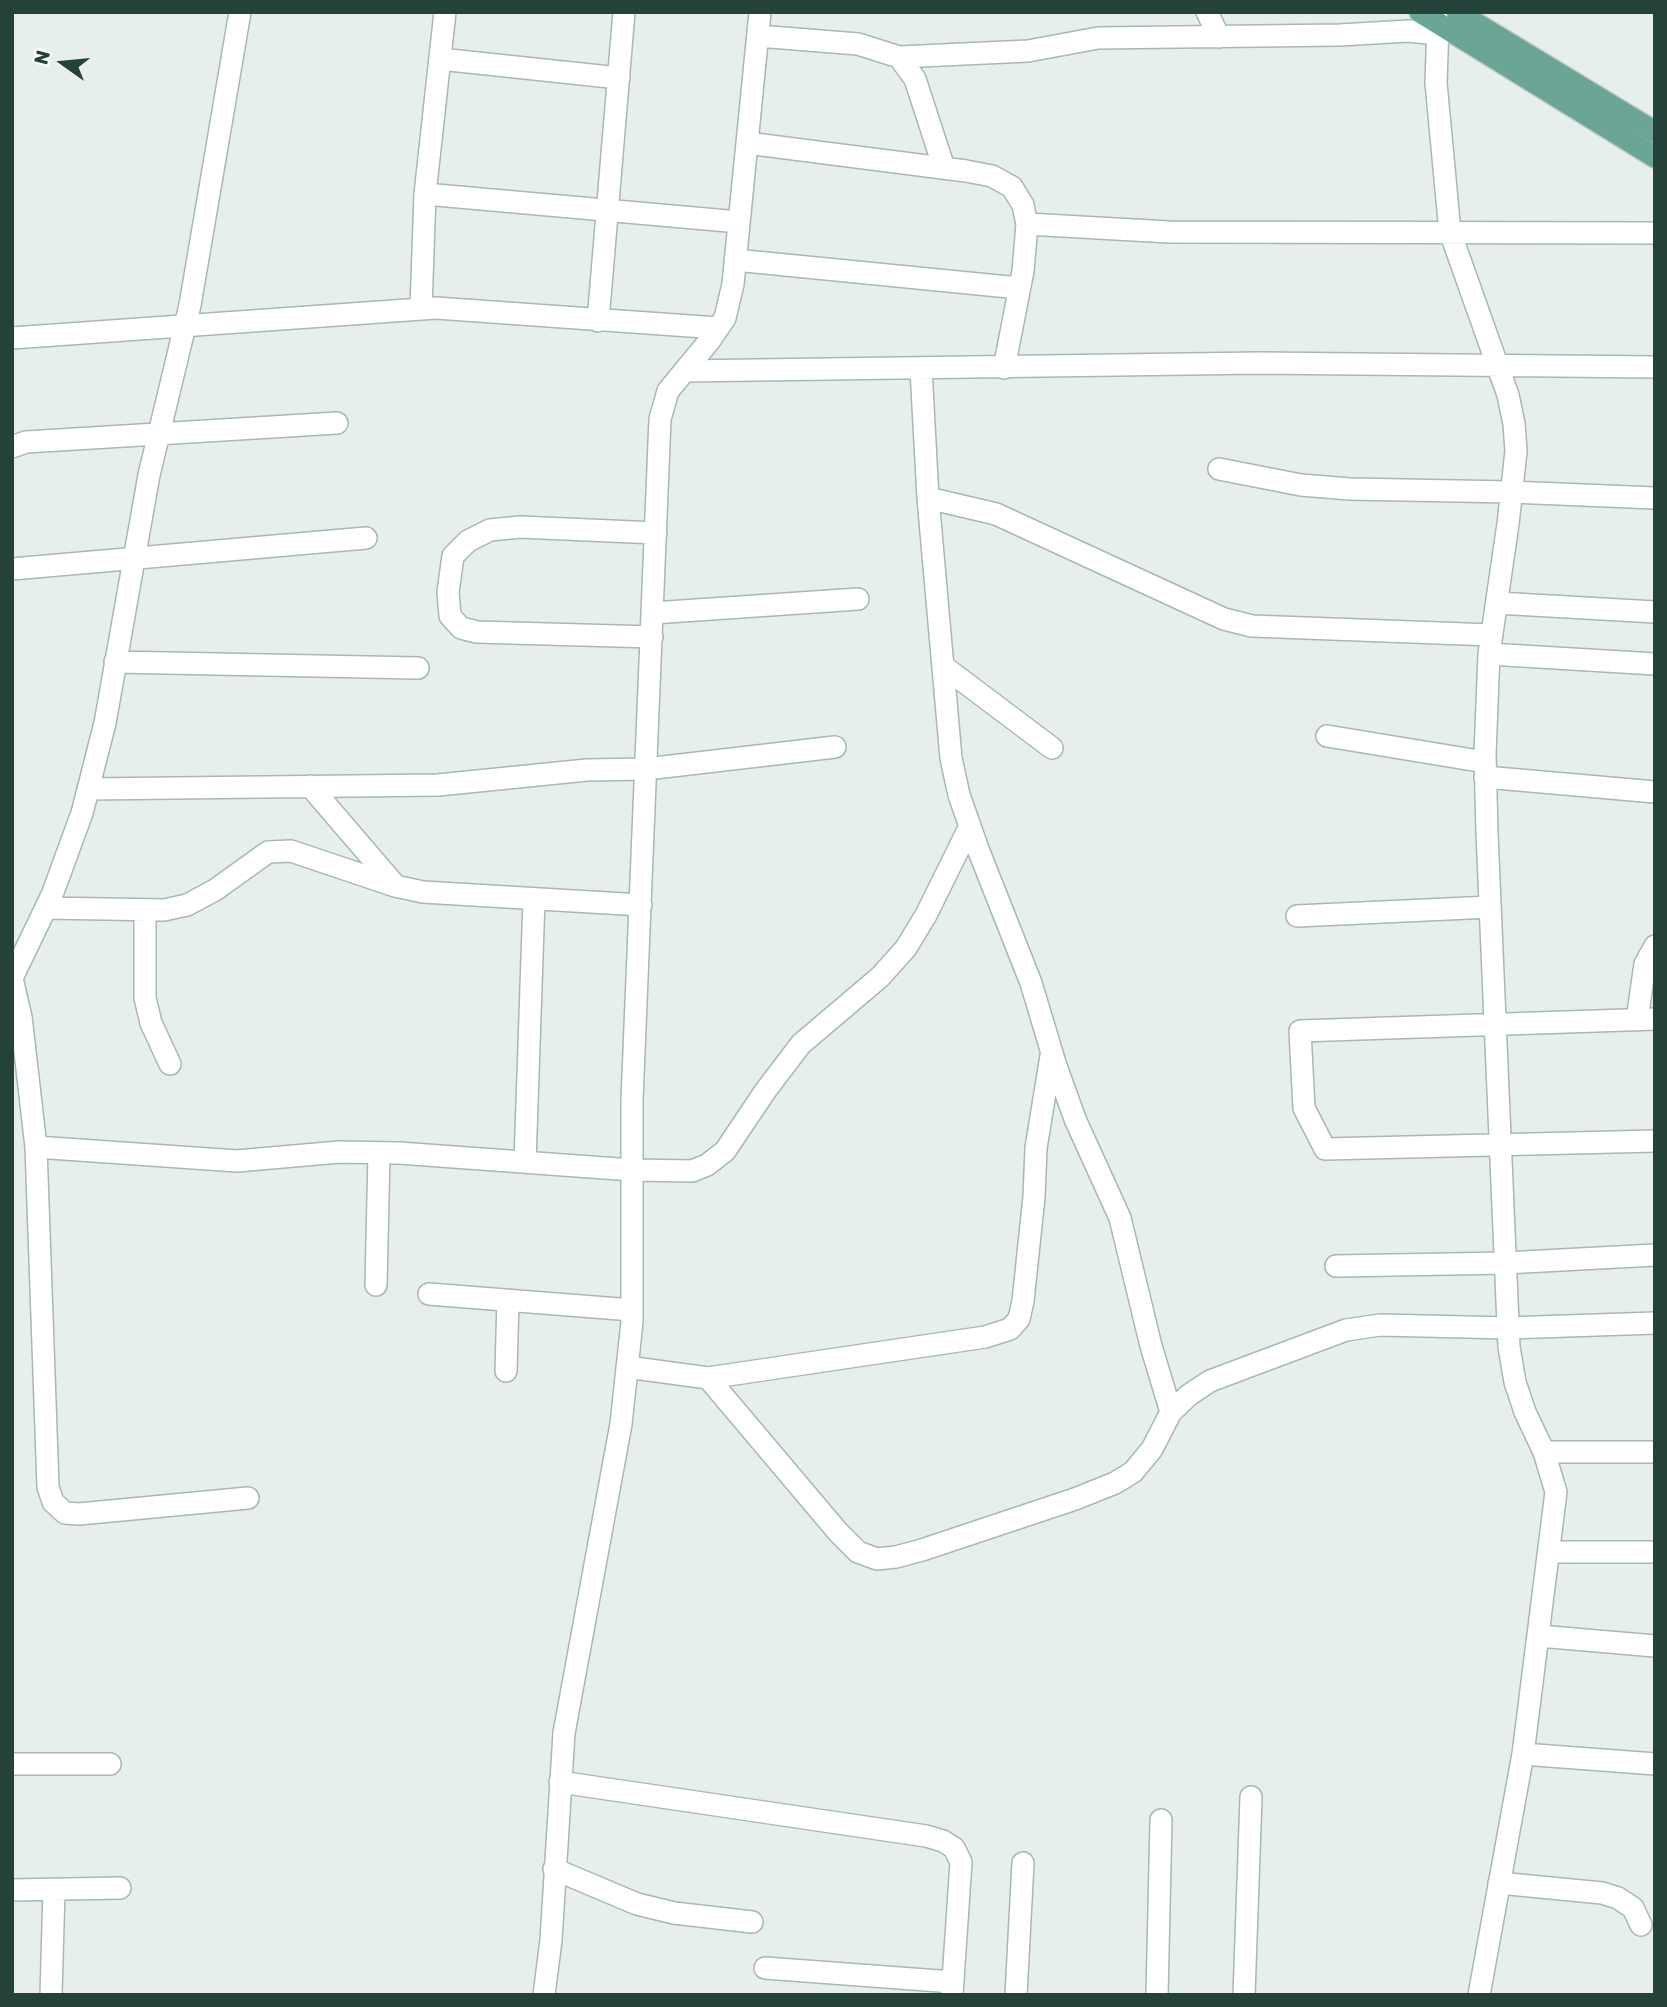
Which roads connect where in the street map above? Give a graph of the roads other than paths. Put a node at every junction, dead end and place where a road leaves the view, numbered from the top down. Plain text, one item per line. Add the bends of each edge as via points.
1 (240, 12) edge
2 (445, 12) edge
3 (624, 12) edge
4 (760, 12) edge
5 (1207, 12) edge
6 (1420, 12) edge
7 (1444, 21) edge
8 (758, 36) junction
9 (1219, 37) junction
10 (899, 57) junction
11 (440, 59) junction
12 (619, 78) junction
13 (1655, 132) edge
14 (747, 143) junction
15 (1655, 157) edge
16 (944, 168) junction
17 (425, 194) junction
18 (607, 209) junction
19 (739, 222) junction
20 (1027, 224) junction
21 (1450, 232) junction
22 (1655, 233) edge
23 (735, 260) junction
24 (1019, 288) junction
25 (421, 309) junction
26 (598, 321) junction
27 (185, 324) junction
28 (718, 328) junction
29 (12, 338) edge
30 (1497, 366) junction
31 (1004, 368) junction
32 (1655, 368) edge
33 (921, 369) junction
34 (684, 371) junction
35 (337, 423) dead end
36 (158, 436) junction
37 (12, 447) edge
38 (1219, 469) dead end
39 (1511, 492) junction
40 (928, 498) junction
41 (1655, 498) edge
42 (656, 533) junction
43 (366, 538) dead end
44 (133, 558) junction
45 (12, 569) edge
46 (858, 599) dead end
47 (1497, 603) junction
48 (1655, 612) edge
49 (653, 613) junction
50 (652, 637) junction
51 (1491, 645) junction
52 (115, 662) junction
53 (1655, 664) edge
54 (943, 666) junction
55 (418, 668) dead end
56 (1327, 736) dead end
57 (835, 747) dead end
58 (1052, 748) dead end
59 (646, 769) junction
60 (1485, 770) junction
61 (310, 786) junction
62 (88, 789) junction
63 (1655, 792) edge
64 (970, 826) junction
65 (395, 886) junction
66 (534, 899) junction
67 (641, 905) junction
68 (1490, 907) junction
69 (46, 908) junction
70 (145, 910) junction
71 (1297, 916) dead end
72 (1655, 946) edge
73 (12, 978) edge
74 (1646, 1019) edge
75 (1495, 1026) junction
76 (1051, 1051) junction
77 (170, 1064) dead end
78 (1655, 1141) edge
79 (1500, 1145) junction
80 (37, 1147) junction
81 (379, 1153) junction
82 (525, 1162) junction
83 (632, 1170) junction
84 (1655, 1255) edge
85 (1505, 1263) junction
86 (1336, 1266) dead end
87 (376, 1286) dead end
88 (429, 1294) dead end
89 (508, 1300) junction
90 (632, 1310) junction
91 (1655, 1323) edge
92 (1508, 1328) junction
93 (627, 1367) junction
94 (506, 1370) dead end
95 (708, 1378) junction
96 (1171, 1412) junction
97 (1544, 1452) junction
98 (1655, 1452) edge
99 (248, 1498) dead end
100 (1550, 1552) junction
101 (1655, 1552) edge
102 (1539, 1636) junction
103 (1655, 1646) edge
104 (1523, 1754) junction
105 (12, 1764) edge
106 (110, 1764) dead end
107 (1655, 1764) edge
108 (560, 1782) junction
109 (1251, 1797) dead end
110 (1161, 1820) dead end
111 (1023, 1863) dead end
112 (554, 1869) junction
113 (1499, 1883) junction
114 (120, 1888) dead end
115 (12, 1890) edge
116 (54, 1890) junction
117 (752, 1922) dead end
118 (1641, 1925) dead end
119 (765, 1968) dead end
120 (952, 1988) edge
121 (51, 1995) edge
122 (544, 1995) edge
123 (1016, 1995) edge
124 (1157, 1995) edge
125 (1244, 1995) edge
126 (1479, 1995) edge

1 - 27 street
2 - 11 street
3 - 12 street
4 - 8 street
5 - 9 street
6 - 7 main road
7 - 9 street via 1408,31
7 - 13 main road
7 - 15 main road
7 - 21 street via 1436,83
8 - 10 street via 858,44
8 - 14 street
9 - 10 street via 1098,38 1028,51
10 - 16 street via 915,79
11 - 12 street
11 - 17 street
12 - 18 street
14 - 16 street
14 - 19 street
16 - 20 street via 992,176 1012,187
17 - 18 street
17 - 25 street
18 - 19 street
18 - 26 street
19 - 23 street
20 - 21 street via 1169,232
20 - 24 street
21 - 22 street
21 - 30 street
23 - 24 street
23 - 28 street via 725,318
24 - 31 street
25 - 26 street
25 - 27 street
26 - 28 street
27 - 29 street
27 - 36 street
28 - 34 street
30 - 31 street via 1259,363
30 - 32 street
30 - 39 street via 1514,424
31 - 33 street
33 - 34 street
33 - 40 street
34 - 42 street via 668,391 660,419
35 - 36 street
36 - 37 street via 26,442
36 - 44 street
38 - 39 street via 1350,489
39 - 41 street
39 - 47 street
40 - 51 street via 996,514 1224,620
40 - 54 street
42 - 49 street
42 - 50 street via 520,527 490,530 468,541 453,556 448,592 450,616 461,628 477,632
43 - 44 street
44 - 45 street
44 - 52 street
46 - 49 street
47 - 48 street
47 - 51 street
49 - 50 street
50 - 59 street
51 - 53 street
51 - 60 street
52 - 55 street
52 - 62 street
54 - 58 street
54 - 64 street via 951,758
56 - 60 street
57 - 59 street
59 - 61 street via 587,770 438,785
59 - 67 street
60 - 63 street
60 - 68 street
61 - 62 street
61 - 65 street
62 - 69 street
64 - 76 street via 1031,983
64 - 83 street via 906,948 880,977 801,1044 725,1151 692,1171
65 - 66 street
65 - 70 street via 291,851 268,852 187,905
66 - 67 street
66 - 82 street
67 - 83 street
68 - 71 street
68 - 75 street
69 - 70 street
69 - 73 street
70 - 77 street via 145,998
72 - 74 street via 1645,964
73 - 80 street
74 - 75 street
75 - 79 street
75 - 79 street via 1300,1031 1304,1108 1325,1149
76 - 95 street via 1023,1301 1019,1319 1010,1329 985,1337
76 - 96 street via 1121,1218
78 - 79 street
79 - 85 street
80 - 81 street via 237,1161
80 - 99 street via 48,1487 53,1502 65,1513 79,1514
81 - 82 street
81 - 87 street
82 - 83 street
83 - 90 street
84 - 85 street
85 - 86 street
85 - 92 street
88 - 89 street
89 - 90 street
89 - 94 street
90 - 93 street
91 - 92 street
92 - 96 street via 1380,1325 1346,1329 1210,1381
92 - 97 street via 1515,1382
93 - 95 street
93 - 108 street via 621,1424 564,1732
95 - 96 street via 838,1532 858,1552 877,1559 922,1550 1115,1483 1133,1472 1152,1449
97 - 98 street
97 - 100 street via 1556,1492
100 - 101 street
100 - 102 street
102 - 103 street
102 - 104 street
104 - 107 street
104 - 113 street
105 - 106 street
108 - 112 street
108 - 120 street via 943,1841 954,1848 961,1862
109 - 125 street
110 - 124 street
111 - 123 street
112 - 117 street via 649,1907
112 - 122 street
113 - 118 street via 1602,1893 1633,1908
113 - 126 street
114 - 116 street
115 - 116 street
116 - 121 street
119 - 120 street

